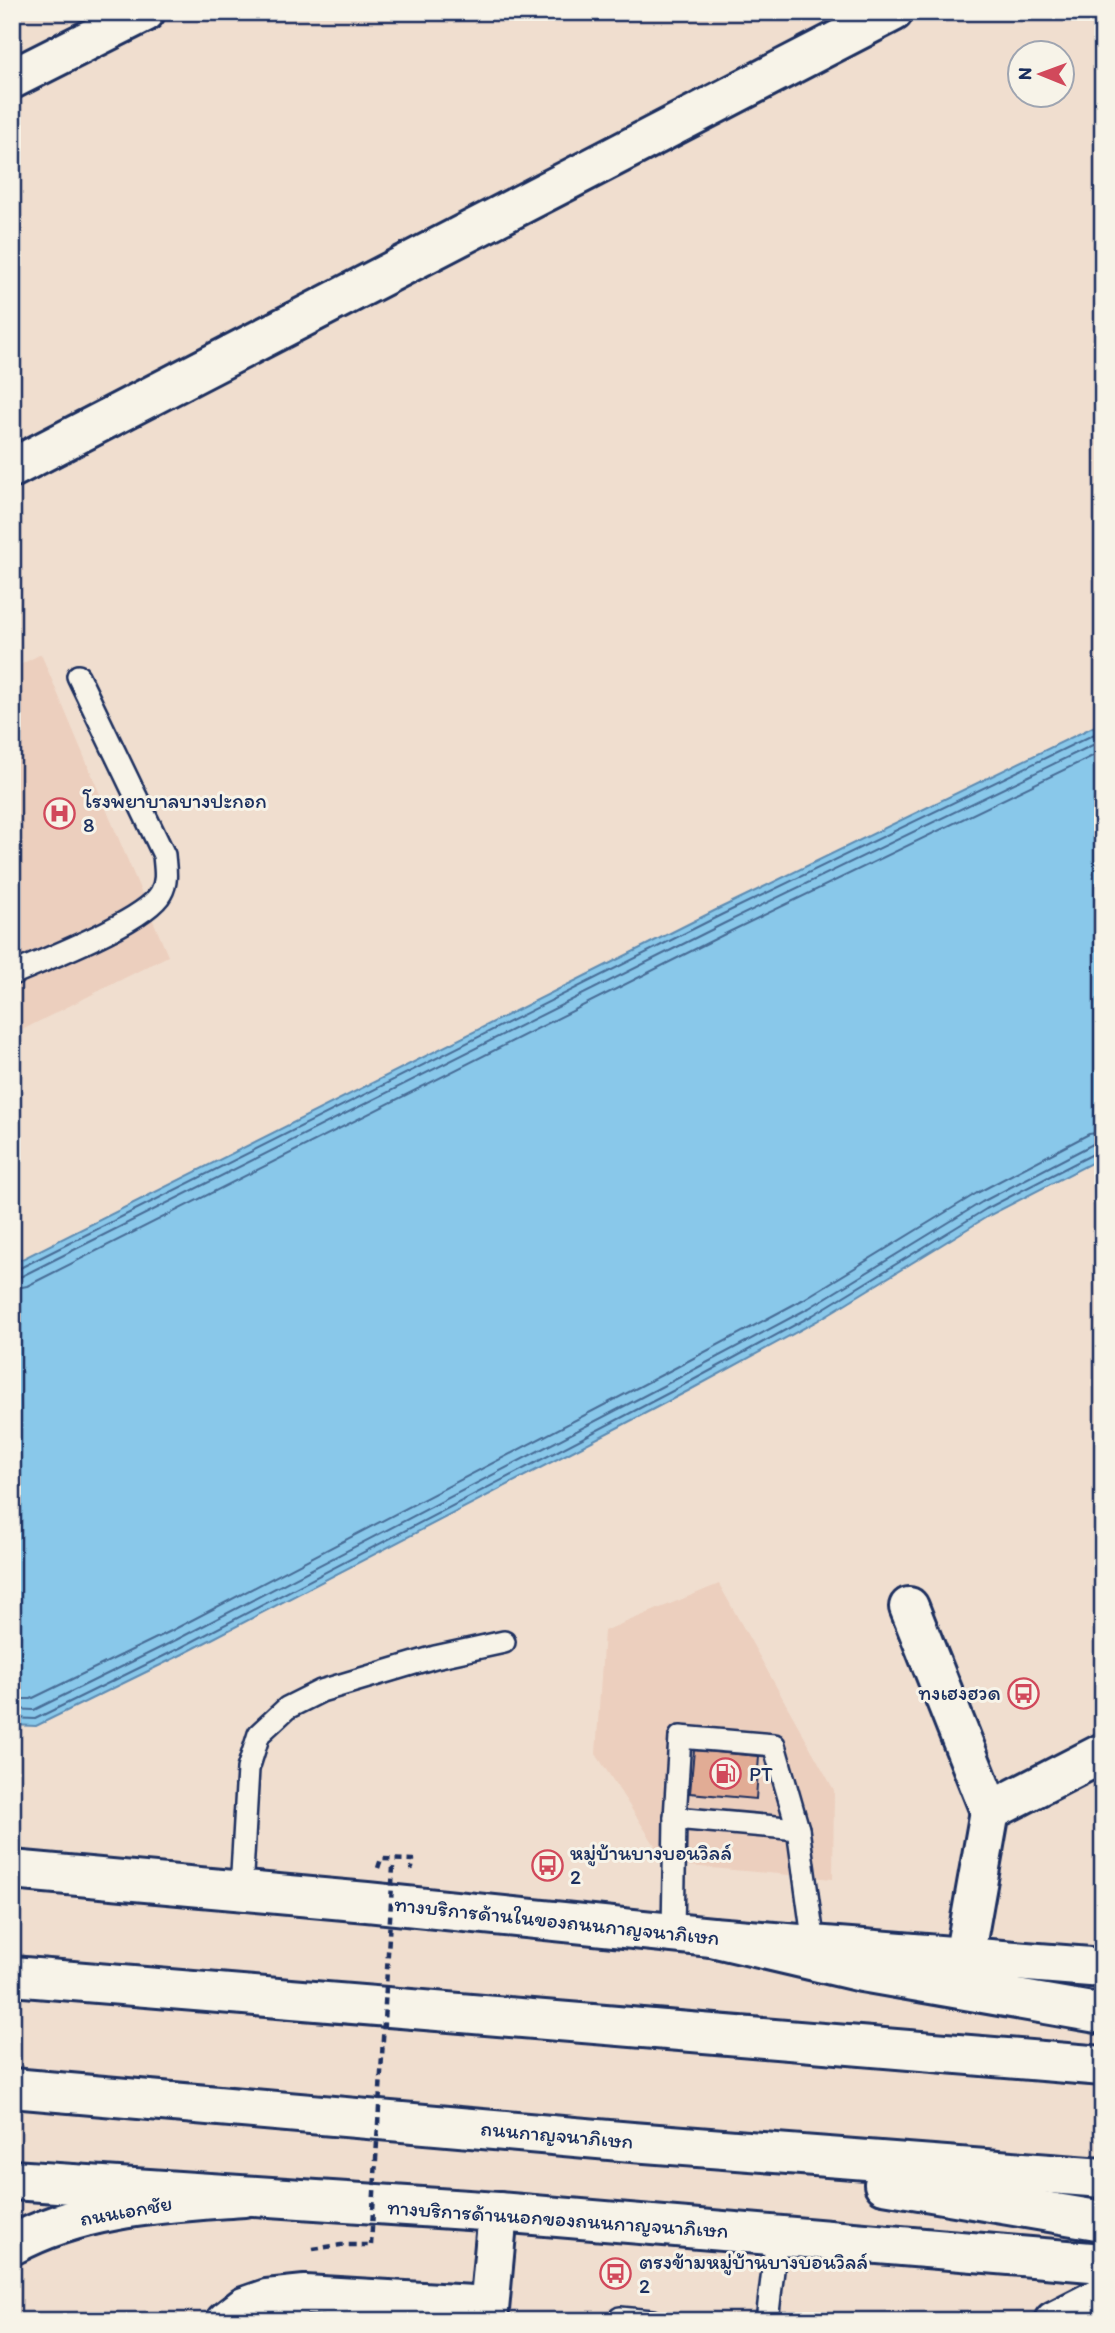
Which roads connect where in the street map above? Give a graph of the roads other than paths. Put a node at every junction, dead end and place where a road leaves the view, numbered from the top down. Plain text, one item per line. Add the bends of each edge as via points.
1 (145, 12) edge
2 (893, 12) edge
3 (12, 79) edge
4 (12, 468) edge
5 (78, 676) dead end
6 (12, 974) edge
7 (909, 1607) dead end
8 (504, 1642) dead end
9 (1103, 1753) edge
10 (990, 1811) junction
11 (675, 1818) junction
12 (798, 1829) junction
13 (12, 1870) edge
14 (241, 1891) junction
15 (673, 1932) junction
16 (712, 1937) junction
17 (814, 1945) junction
18 (964, 1958) junction
19 (1103, 1968) edge
20 (12, 1976) edge
21 (1103, 2014) edge
22 (1103, 2066) edge
23 (12, 2088) edge
24 (632, 2142) junction
25 (1103, 2178) edge
26 (12, 2180) edge
27 (244, 2197) junction
28 (499, 2213) junction
29 (1103, 2221) edge
30 (777, 2236) junction
31 (12, 2245) edge
32 (1103, 2263) edge
33 (1103, 2295) edge
34 (489, 2313) edge
35 (620, 2318) dead end
36 (226, 2321) edge
37 (652, 2321) edge
38 (766, 2321) edge
39 (1054, 2321) edge

1 - 3 main road
2 - 4 main road
5 - 6 lane via 164,855 166,876 161,894 122,924
7 - 10 main road
8 - 14 lane via 321,1691 287,1709 259,1734 248,1769
9 - 10 main road
10 - 18 main road
11 - 12 lane
11 - 12 lane via 680,1737 774,1745
11 - 15 lane
12 - 17 lane
13 - 14 main road, ทางบริการด้านในของถนนกาญจนาภิเษก
14 - 15 main road, ทางบริการด้านในของถนนกาญจนาภิเษก
15 - 16 main road, ทางบริการด้านในของถนนกาญจนาภิเษก
16 - 17 main road, ทางบริการด้านในของถนนกาญจนาภิเษก
16 - 21 main road via 862,1972
17 - 18 main road, ทางบริการด้านในของถนนกาญจนาภิเษก
18 - 19 main road, ทางบริการด้านในของถนนกาญจนาภิเษก
20 - 22 main road
23 - 24 main road, ถนนกาญจนาภิเษก
24 - 25 main road, ถนนกาญจนาภิเษก
24 - 29 main road
26 - 27 main road, ทางบริการด้านนอกของถนนกาญจนาภิเษก
27 - 28 main road, ทางบริการด้านนอกของถนนกาญจนาภิเษก
27 - 31 main road, ถนนเอกชัย via 88,2215 35,2232
28 - 30 main road, ทางบริการด้านนอกของถนนกาญจนาภิเษก
28 - 34 main road
30 - 32 main road, ทางบริการด้านนอกของถนนกาญจนาภิเษก
30 - 38 lane
33 - 39 main road
34 - 36 main road via 305,2295 267,2298
35 - 37 lane

